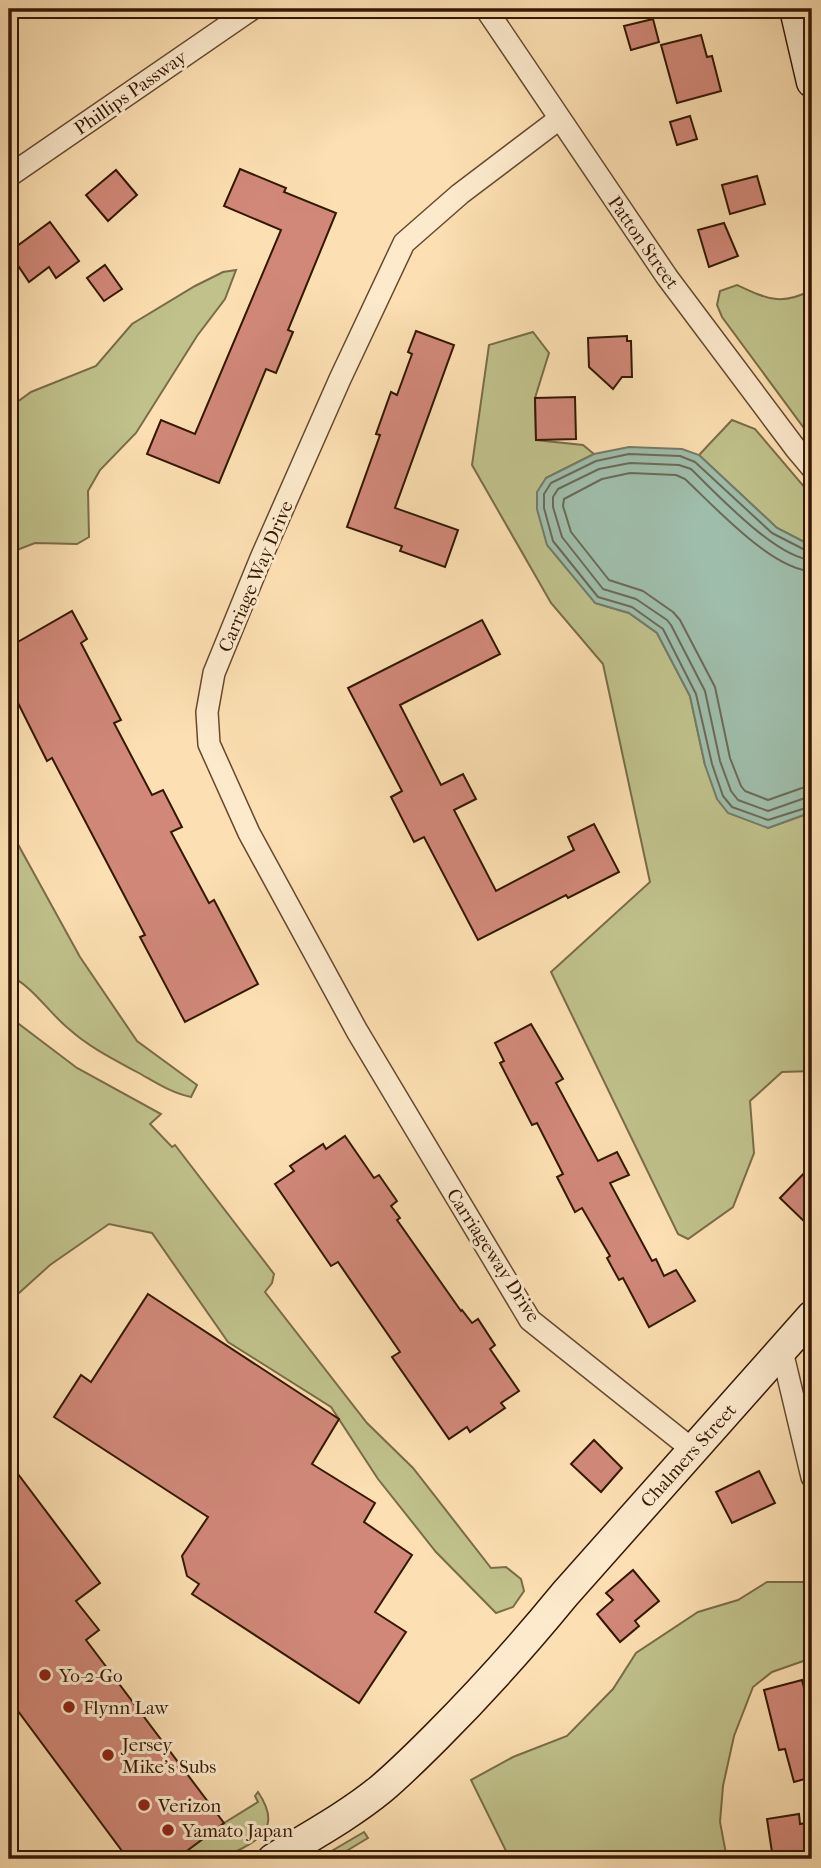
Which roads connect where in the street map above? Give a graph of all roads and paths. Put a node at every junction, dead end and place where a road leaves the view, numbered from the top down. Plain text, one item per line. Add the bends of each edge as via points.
1 (252, 9) edge
2 (486, 9) edge
3 (795, 9) edge
4 (812, 82) edge
5 (559, 119) junction
6 (9, 176) edge
7 (812, 468) edge
8 (390, 1086) joint
9 (812, 1316) edge
10 (782, 1351) junction
11 (692, 1450) junction
12 (812, 1477) edge
13 (273, 1859) edge

1 - 6 street, Phillips Passway
2 - 5 street, Patton Street
3 - 4 street
5 - 7 street, Patton Street via 667,277
5 - 8 street, Carriage Way Drive via 404,243 261,558 210,692 209,744 249,833
8 - 11 street, Carriageway Drive via 530,1320
9 - 10 street, Chalmers Street
10 - 11 street, Chalmers Street
10 - 12 street
11 - 13 street, Chalmers Street via 454,1720 379,1791

